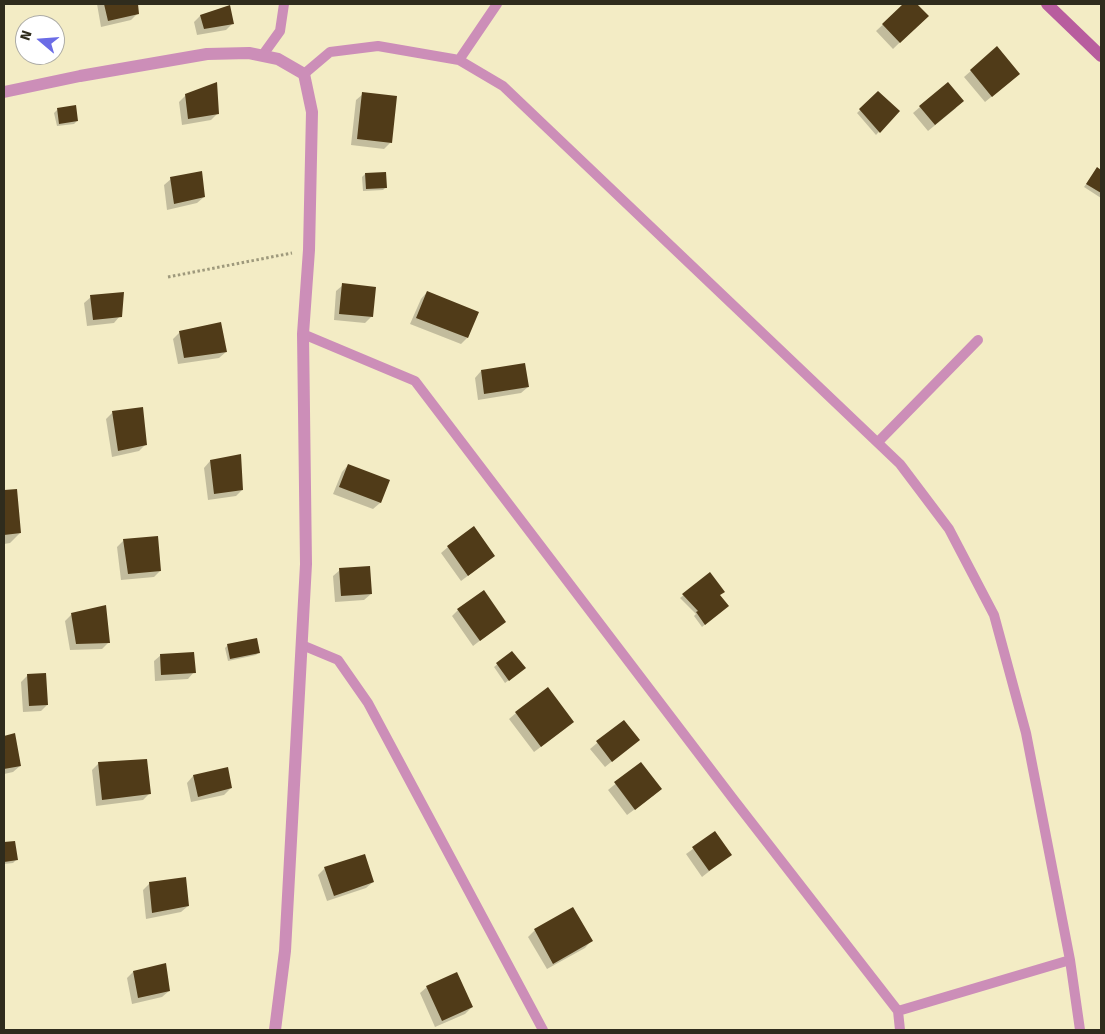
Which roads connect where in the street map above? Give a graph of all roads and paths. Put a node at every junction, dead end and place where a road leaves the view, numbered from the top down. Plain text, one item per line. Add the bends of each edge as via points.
1 (284, 4) edge
2 (497, 4) edge
3 (1047, 4) edge
4 (262, 56) junction
5 (1101, 56) edge
6 (459, 60) junction
7 (304, 74) junction
8 (4, 92) edge
9 (309, 250) junction
10 (168, 277) dead end
11 (303, 334) junction
12 (978, 340) dead end
13 (878, 442) junction
14 (302, 645) junction
15 (1070, 960) junction
16 (898, 1011) junction
17 (276, 1030) edge
18 (543, 1030) edge
19 (900, 1030) edge
20 (1080, 1030) edge

1 - 4 lane via 280,31
2 - 6 lane
3 - 5 main road
4 - 7 street via 278,60
4 - 8 street via 249,53 207,54
6 - 7 lane via 378,46 330,52
6 - 13 lane via 504,86
7 - 9 street via 312,112
9 - 10 path
9 - 11 street
11 - 14 street via 306,564
11 - 16 lane via 415,381
12 - 13 lane
13 - 15 lane via 900,464 949,529 994,615 1026,733
14 - 17 street via 285,951
14 - 18 lane via 338,660 368,703
15 - 16 lane
15 - 20 lane
16 - 19 lane

